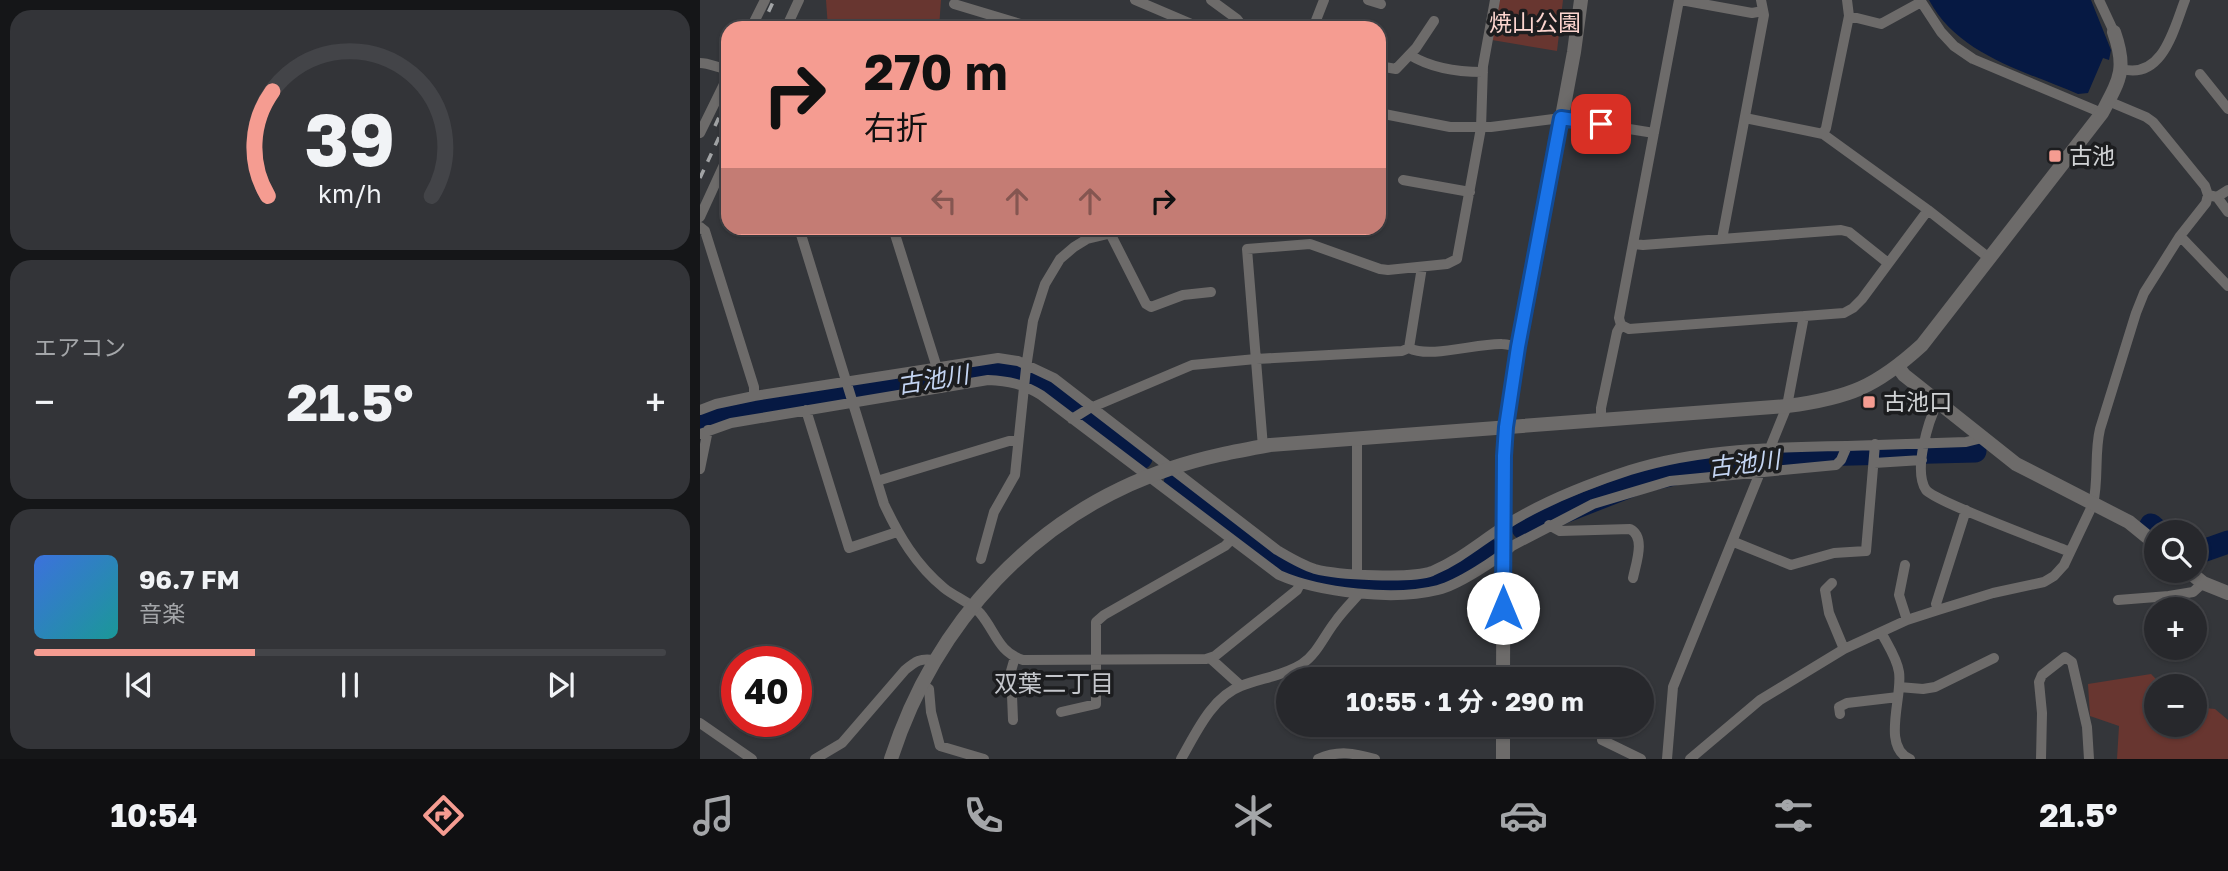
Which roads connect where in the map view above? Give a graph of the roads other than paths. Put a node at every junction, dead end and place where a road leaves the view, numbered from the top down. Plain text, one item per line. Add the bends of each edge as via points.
1 (765, 0) edge
2 (799, 0) edge
3 (1135, 0) edge
4 (1211, 0) edge
5 (1324, 0) edge
6 (1368, 0) edge
7 (1495, 0) edge
8 (1581, 0) edge
9 (1680, 0) edge
10 (1847, 0) edge
11 (2099, 0) edge
12 (2185, 0) edge
13 (1920, 1) edge
14 (954, 4) dead end
15 (1381, 4) dead end
16 (1762, 5) edge
17 (1173, 15) junction
18 (1849, 16) junction
19 (754, 21) edge
20 (789, 21) edge
21 (1011, 21) edge
22 (1171, 21) edge
23 (1186, 21) edge
24 (1239, 21) edge
25 (1316, 21) edge
26 (1434, 22) dead end
27 (2114, 32) joint
28 (1410, 55) junction
29 (700, 63) edge
30 (1386, 67) edge
31 (721, 68) edge
32 (2122, 69) junction
33 (1483, 72) junction
34 (2200, 74) dead end
35 (721, 90) edge
36 (2105, 107) junction
37 (2228, 109) edge
38 (1386, 114) edge
39 (1561, 118) junction
40 (1745, 118) junction
41 (1481, 128) junction
42 (700, 133) edge
43 (1654, 133) junction
44 (1823, 134) junction
45 (721, 171) edge
46 (1403, 180) dead end
47 (2228, 190) edge
48 (1470, 192) junction
49 (2213, 196) junction
50 (1928, 210) junction
51 (2228, 212) edge
52 (700, 216) edge
53 (700, 227) edge
54 (801, 235) edge
55 (895, 235) edge
56 (1102, 235) edge
57 (1111, 235) edge
58 (2180, 236) junction
59 (1722, 239) junction
60 (1634, 244) junction
61 (1989, 258) junction
62 (1888, 263) junction
63 (1422, 267) junction
64 (2228, 286) edge
65 (1211, 292) dead end
66 (1804, 316) junction
67 (1621, 325) junction
68 (1518, 347) junction
69 (1409, 348) junction
70 (1256, 359) junction
71 (1898, 367) junction
72 (1025, 374) junction
73 (940, 377) junction
74 (850, 392) junction
75 (754, 396) junction
76 (1938, 402) junction
77 (1787, 406) junction
78 (1090, 408) junction
79 (700, 410) edge
80 (806, 410) junction
81 (1073, 417) junction
82 (1601, 419) junction
83 (1506, 427) junction
84 (704, 432) edge
85 (1982, 438) junction
86 (1357, 439) junction
87 (1017, 441) junction
88 (1263, 447) junction
89 (1875, 447) junction
90 (1770, 450) junction
91 (1844, 452) junction
92 (1922, 452) junction
93 (1875, 462) junction
94 (1171, 468) junction
95 (700, 469) edge
96 (1763, 469) junction
97 (1150, 476) junction
98 (877, 481) junction
99 (2093, 504) junction
100 (1966, 510) junction
101 (1549, 525) junction
102 (1503, 527) junction
103 (897, 532) junction
104 (1254, 533) junction
105 (2144, 534) edge
106 (1236, 542) junction
107 (1734, 542) junction
108 (2070, 552) junction
109 (1503, 555) junction
110 (981, 559) dead end
111 (1905, 565) dead end
112 (1357, 573) junction
113 (1633, 578) dead end
114 (1832, 583) dead end
115 (2203, 583) joint
116 (1300, 584) junction
117 (2228, 593) edge
118 (1359, 594) junction
119 (2169, 596) joint
120 (2118, 600) dead end
121 (972, 606) junction
122 (1938, 610) junction
123 (1908, 620) junction
124 (1881, 632) junction
125 (1844, 649) junction
126 (1014, 657) junction
127 (1210, 657) junction
128 (1096, 658) junction
129 (1994, 658) dead end
130 (934, 660) junction
131 (1299, 667) edge
132 (1503, 667) edge
133 (1276, 678) edge
134 (921, 684) junction
135 (1241, 686) junction
136 (1898, 692) junction
137 (1061, 712) dead end
138 (1840, 714) dead end
139 (1013, 720) dead end
140 (700, 723) edge
141 (1503, 737) edge
142 (1895, 739) junction
143 (1602, 740) dead end
144 (752, 759) edge
145 (815, 759) edge
146 (891, 759) edge
147 (984, 759) edge
148 (1181, 759) edge
149 (1318, 759) edge
150 (1374, 759) edge
151 (1503, 759) edge
152 (1641, 759) edge
153 (1667, 759) edge
154 (1690, 759) edge
155 (1892, 759) edge
156 (1910, 759) edge
157 (2041, 759) edge
158 (2089, 759) edge

1 - 19 street
2 - 20 street
3 - 17 street
4 - 24 street
5 - 25 street
6 - 15 street
7 - 33 street
8 - 39 street
9 - 16 street via 1752,13
9 - 43 street
10 - 18 street
11 - 27 street
12 - 32 street via 2160,57 2144,69
13 - 18 street via 1881,24
13 - 36 street via 1941,32 1973,59
14 - 21 street
16 - 40 street
17 - 22 street
17 - 23 street
18 - 44 street
26 - 28 street
27 - 32 street
28 - 30 street via 1396,69
28 - 33 street via 1441,68
29 - 31 street
32 - 36 street
33 - 41 street
34 - 37 street
35 - 42 street
36 - 49 street via 2147,117
36 - 61 street
38 - 41 street
39 - 41 street
39 - 43 street
39 - 68 street
40 - 44 street
40 - 59 street
41 - 48 street
43 - 60 street
44 - 50 street
45 - 52 street
46 - 48 street
47 - 49 street
48 - 63 street via 1457,259
49 - 51 street
49 - 58 street
50 - 61 street
50 - 62 street
53 - 75 street via 705,231
54 - 74 street
55 - 73 street
56 - 72 street via 1074,247 1052,271 1037,306
57 - 65 street via 1151,307 1183,295
58 - 64 street
58 - 99 street via 2136,313 2098,436
59 - 60 street
59 - 62 street via 1840,230
60 - 67 street
61 - 71 street via 1922,345
62 - 66 street via 1853,308
63 - 69 street
63 - 70 street via 1380,269 1310,244 1247,249
66 - 67 street via 1629,330
66 - 77 street
67 - 82 street
68 - 69 street
68 - 83 street
69 - 70 street
70 - 78 street via 1192,365
70 - 88 street
71 - 76 street
71 - 77 street via 1848,394
72 - 73 street via 988,380
72 - 73 street via 1018,360 998,358
72 - 78 street via 1054,379
72 - 81 street
72 - 87 street
73 - 74 street
73 - 74 street
74 - 75 street
74 - 80 street
74 - 98 street
75 - 79 street
76 - 85 street
76 - 92 street
77 - 82 street
77 - 90 street
78 - 81 street
78 - 94 street
80 - 84 street
80 - 103 street via 849,548
81 - 97 street
82 - 83 street
83 - 86 street
83 - 102 street
84 - 95 street
85 - 92 street
85 - 99 street via 2016,464
86 - 88 street
86 - 112 street
87 - 98 street
87 - 110 street via 1016,475 994,512
88 - 94 street
89 - 91 street
89 - 92 street
89 - 93 street
90 - 91 street
90 - 96 street
90 - 102 street via 1695,455 1633,469 1571,492
91 - 96 street via 1836,466
92 - 93 street
92 - 100 street via 1924,488
93 - 107 street via 1866,551 1834,553 1791,565
94 - 97 street
94 - 104 street
96 - 101 street via 1670,481 1593,504
96 - 107 street
97 - 106 street
97 - 121 street via 1071,516 1034,544
98 - 103 street
99 - 105 street
99 - 108 street
100 - 108 street
100 - 122 street via 1936,604
101 - 109 street
101 - 113 street via 1560,531 1636,532
102 - 109 street
102 - 112 street via 1472,550 1429,572
103 - 121 street via 923,569
104 - 106 street
104 - 112 street via 1314,569
106 - 116 street via 1279,575
106 - 128 street via 1104,615 1096,622
107 - 153 street via 1673,687
108 - 122 street via 2064,565 2043,582
109 - 118 street via 1441,590
109 - 132 street
111 - 123 street via 1899,594
114 - 125 street via 1825,590 1829,613
115 - 117 street
115 - 119 street via 2193,592
116 - 118 street
116 - 127 street
118 - 131 street
119 - 120 street
121 - 126 street via 1006,653
121 - 130 street
122 - 123 street
123 - 124 street
124 - 125 street
124 - 136 street via 1896,662
125 - 154 street via 1760,700
126 - 128 street
126 - 139 street
127 - 128 street
127 - 135 street
128 - 137 street via 1096,704
129 - 136 street via 1935,687
130 - 134 street
130 - 145 street via 922,658 905,670 842,743
133 - 135 street
134 - 146 street
134 - 147 street via 929,689 940,746
135 - 148 street via 1215,705
136 - 138 street via 1847,703 1839,707
136 - 142 street
140 - 144 street
141 - 151 street
142 - 155 street
142 - 156 street via 1898,751
143 - 152 street
149 - 150 street via 1337,752
157 - 158 street via 2039,682 2065,657 2072,662 2087,727

